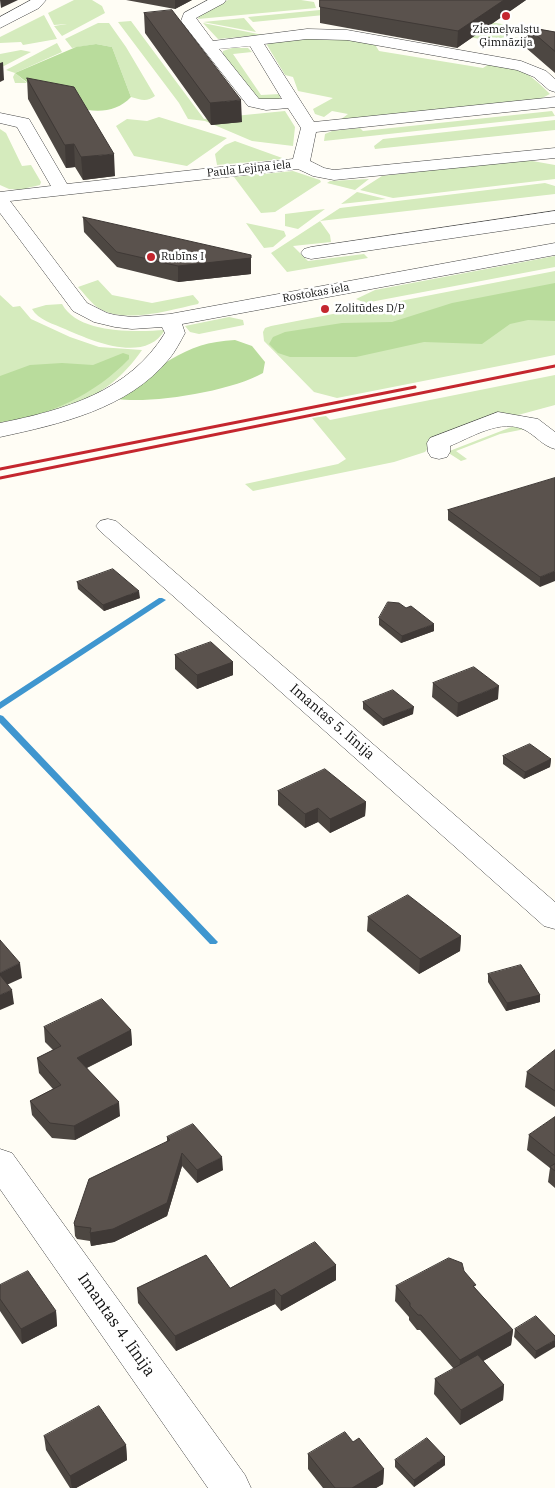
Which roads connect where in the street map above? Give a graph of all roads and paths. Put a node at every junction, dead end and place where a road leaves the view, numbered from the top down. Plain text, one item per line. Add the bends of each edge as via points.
1 (39, 0) edge
2 (219, 0) edge
3 (0, 22) edge
4 (255, 41) junction
5 (208, 46) junction
6 (555, 87) edge
7 (555, 102) edge
8 (293, 103) junction
9 (0, 118) edge
10 (309, 128) junction
11 (552, 154) edge
12 (301, 163) junction
13 (62, 190) junction
14 (0, 197) edge
15 (0, 201) edge
16 (555, 217) edge
17 (555, 249) edge
18 (311, 253) dead end
19 (170, 320) junction
20 (0, 430) edge
21 (555, 442) edge
22 (439, 452) dead end
23 (108, 526) dead end
24 (555, 918) edge
25 (0, 1162) edge
26 (231, 1488) edge

1 - 3 street
2 - 5 street via 188,16
4 - 5 street
4 - 6 street via 307,34 347,35 521,66 540,74
4 - 8 street
5 - 8 street via 254,103
7 - 10 street
8 - 10 street
9 - 13 street via 23,123
10 - 12 street
11 - 12 street, Paula Lejiņa iela via 334,176
12 - 13 street, Paula Lejiņa iela
13 - 14 street, Paula Lejiņa iela
15 - 19 street, Rostokas iela via 80,307 115,321
16 - 18 street
17 - 19 street, Rostokas iela
19 - 20 street via 175,334 141,376 101,400 71,412 38,423
21 - 22 street via 530,424 498,419 438,444
23 - 24 street, Imantas 5. līnija
25 - 26 street, Imantas 4. līnija

